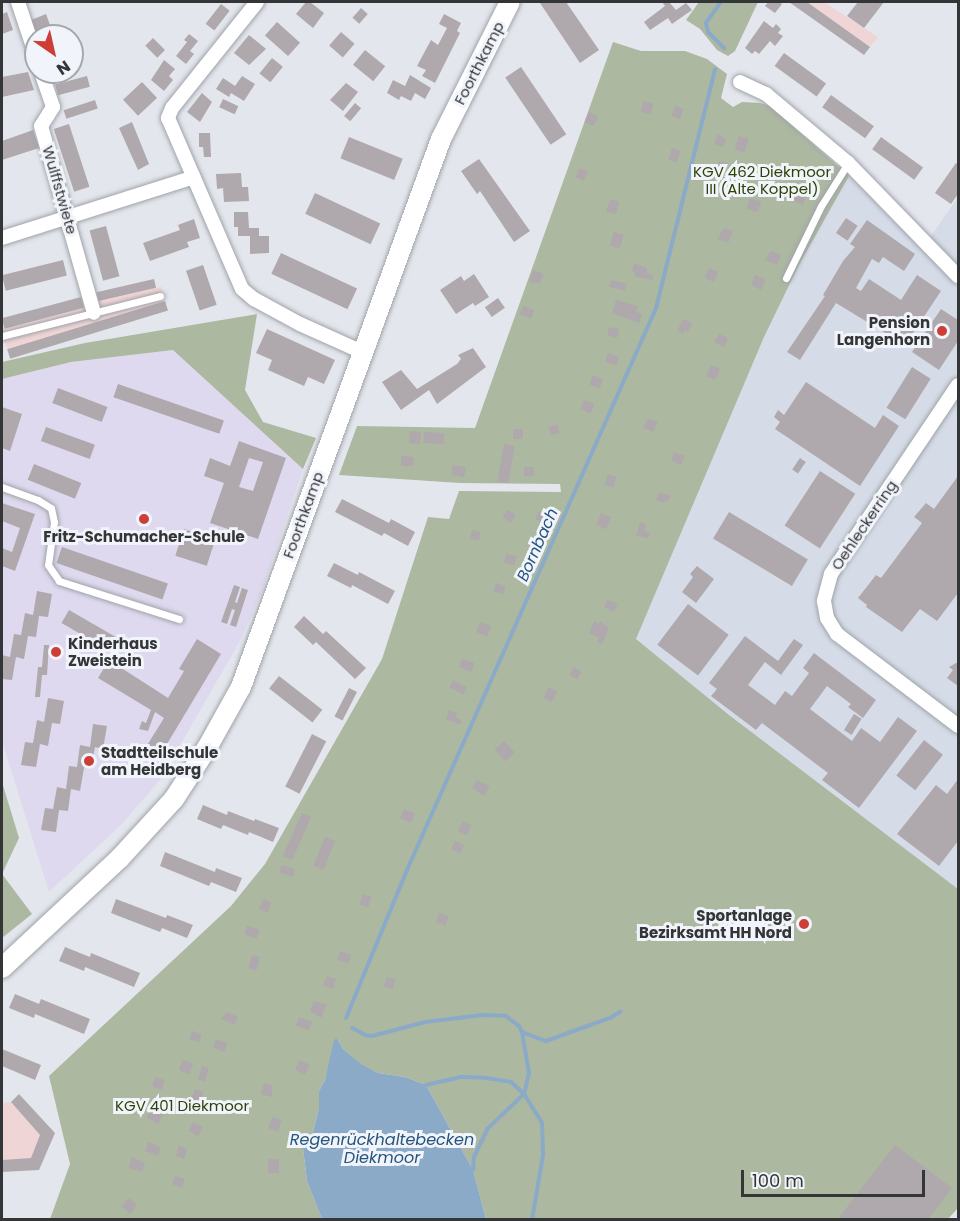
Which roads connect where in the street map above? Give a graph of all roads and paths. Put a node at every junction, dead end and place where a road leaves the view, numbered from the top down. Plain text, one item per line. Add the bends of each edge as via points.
1 (18, 2) edge
2 (257, 2) edge
3 (510, 2) edge
4 (25, 24) edge
5 (740, 82) dead end
6 (45, 84) edge
7 (848, 164) junction
8 (194, 177) junction
9 (68, 217) junction
10 (2, 238) edge
11 (958, 276) edge
12 (786, 278) dead end
13 (160, 296) dead end
14 (94, 313) junction
15 (2, 336) edge
16 (362, 352) junction
17 (958, 385) edge
18 (2, 487) edge
19 (179, 619) dead end
20 (958, 726) edge
21 (2, 968) edge

1 - 4 street
2 - 8 street via 168,118
3 - 16 street, Foorthkamp via 441,139
5 - 7 street via 766,94
6 - 9 street, Wulffstwiete via 53,107 41,126
7 - 11 street
7 - 12 lane via 821,206
8 - 9 street
8 - 16 street via 242,289 300,324
9 - 10 street
9 - 14 street, Wulffstwiete
13 - 14 lane
14 - 15 lane
16 - 21 street, Foorthkamp via 241,687 207,748 174,799 133,844
17 - 20 street, Oehleckerring via 831,574 824,601 827,618 837,634
18 - 19 lane via 51,508 54,522 48,565 59,581

